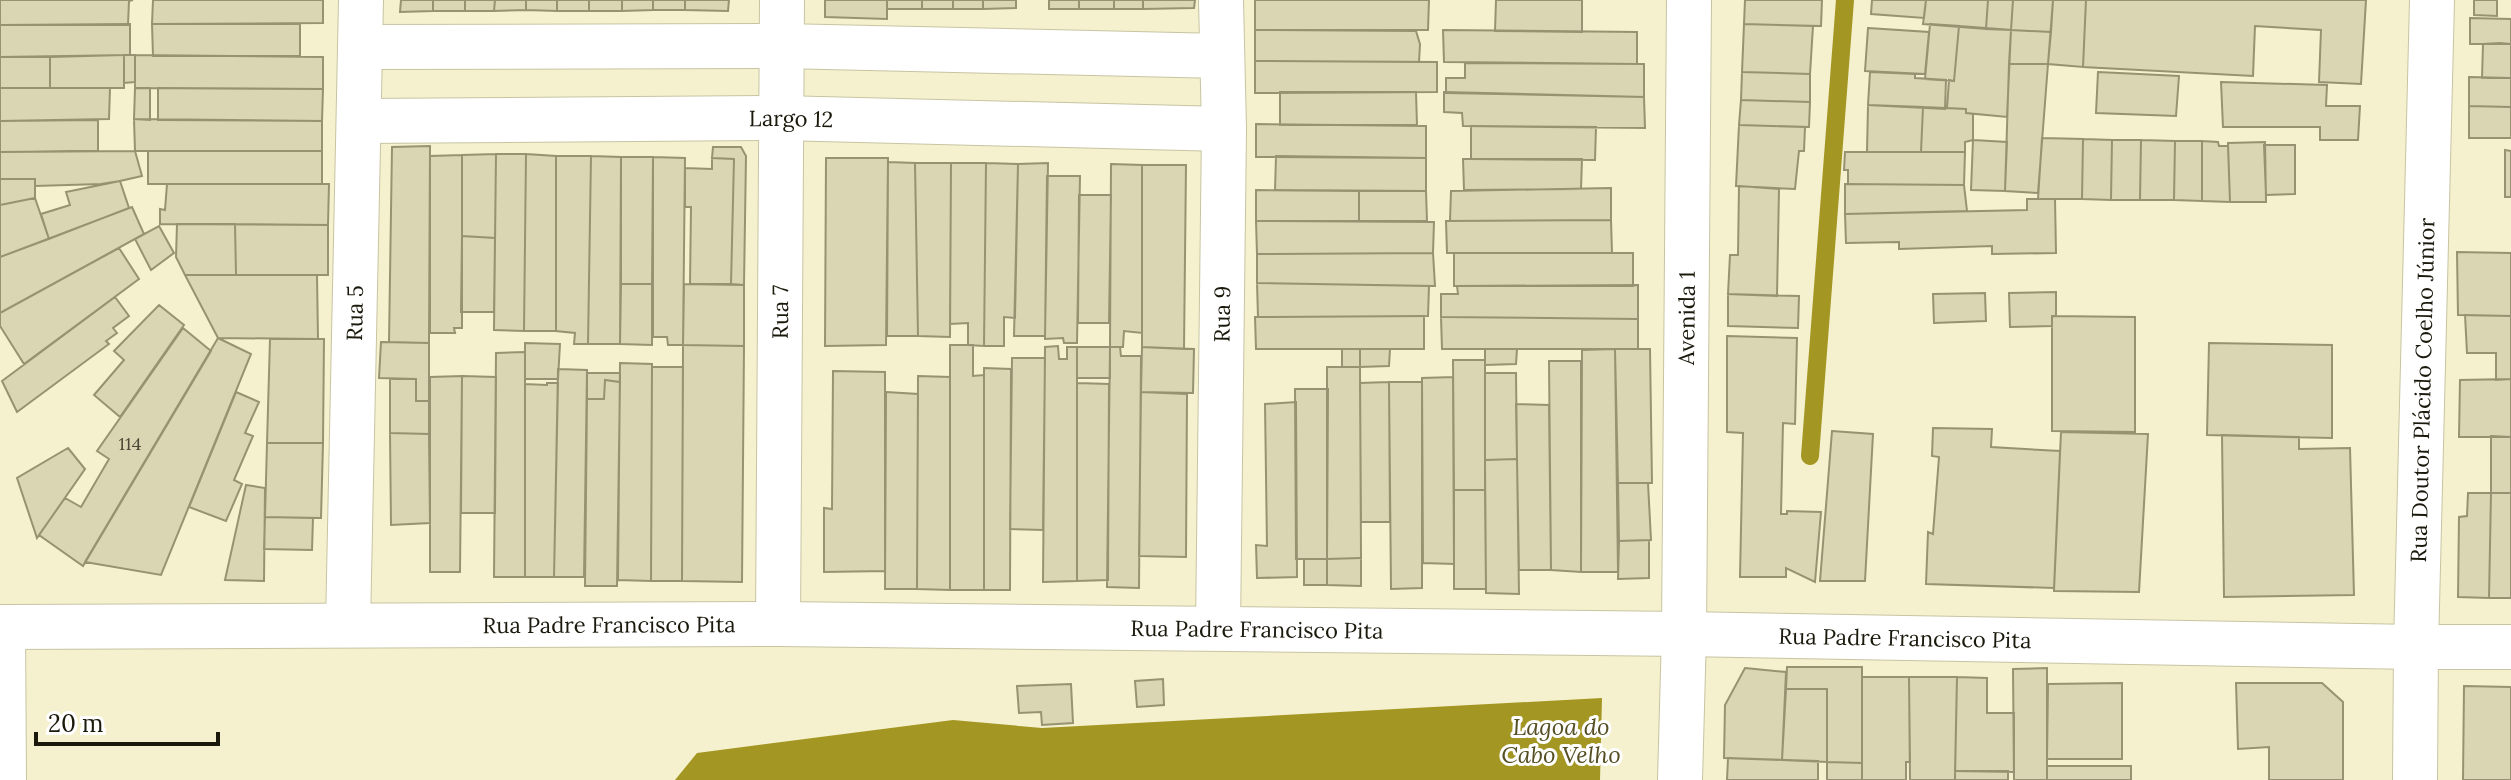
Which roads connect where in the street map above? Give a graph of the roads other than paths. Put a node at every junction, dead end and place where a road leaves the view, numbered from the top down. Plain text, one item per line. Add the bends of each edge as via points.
1 (361, 0) edge
2 (782, 0) edge
3 (1221, 0) edge
4 (1689, 0) edge
5 (2432, 0) edge
6 (782, 46) junction
7 (361, 47) junction
8 (1221, 56) junction
9 (780, 118) junction
10 (359, 121) junction
11 (1224, 129) junction
12 (2, 624) edge
13 (778, 624) junction
14 (348, 625) junction
15 (1218, 628) junction
16 (1684, 634) junction
17 (2416, 647) junction
18 (2511, 647) edge
19 (4, 780) edge
20 (1680, 780) edge
21 (2415, 780) edge

1 - 7 street, Rua 5
2 - 6 street, Rua 7
3 - 8 street, Rua 9
4 - 16 street, Avenida 1
5 - 17 street, Rua Doutor Plácido Coelho Júnior
6 - 7 street
6 - 8 street
6 - 9 street, Rua 7
7 - 10 street, Rua 5
8 - 11 street, Rua 9
9 - 10 street, Largo 12
9 - 11 street, Largo 12
9 - 13 street, Rua 7
10 - 14 street, Rua 5
11 - 15 street, Rua 9
12 - 14 street, Rua Padre Francisco Pita
12 - 19 street
13 - 14 street, Rua Padre Francisco Pita
13 - 15 street, Rua Padre Francisco Pita
15 - 16 street, Rua Padre Francisco Pita
16 - 17 street, Rua Padre Francisco Pita
16 - 20 street, Avenida 1
17 - 18 street, Rua Padre Francisco Pita
17 - 21 street, Rua Doutor Plácido Coelho Júnior

